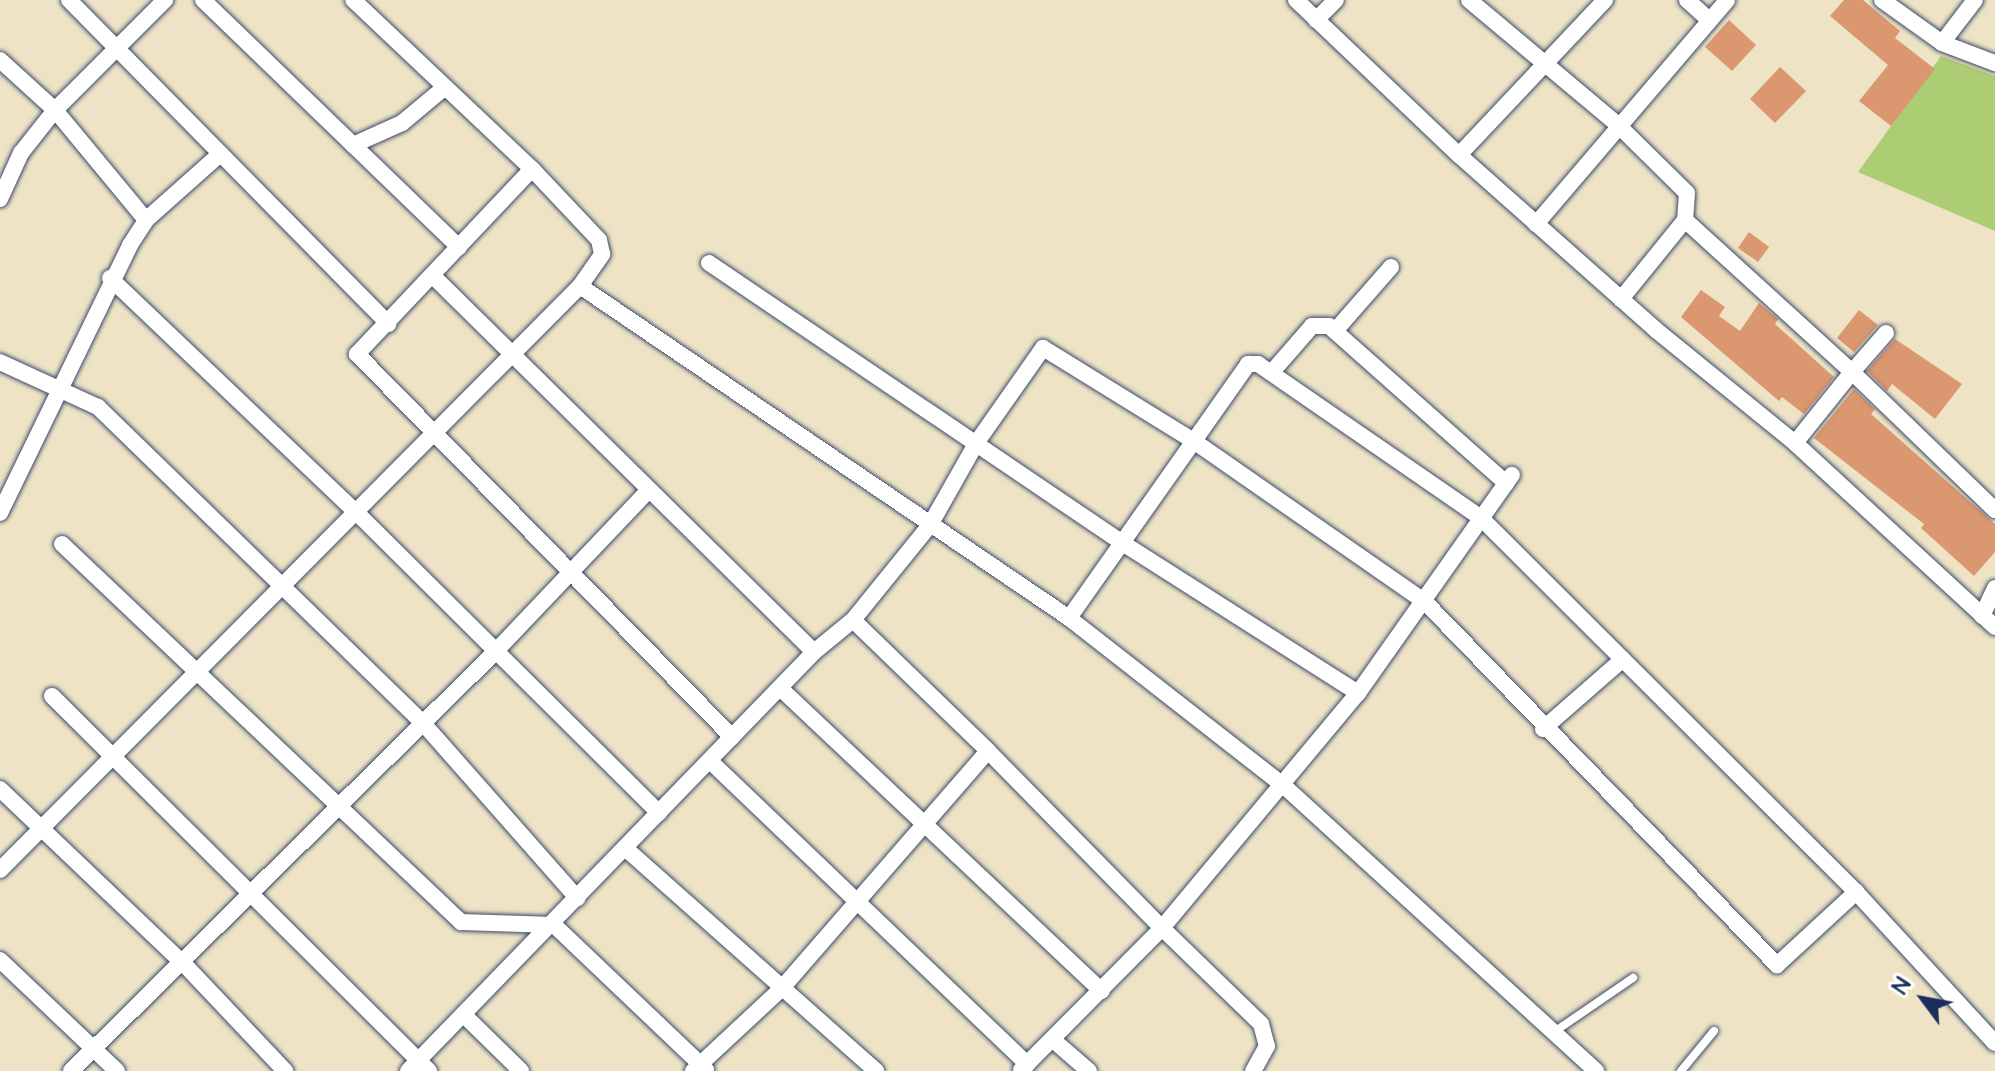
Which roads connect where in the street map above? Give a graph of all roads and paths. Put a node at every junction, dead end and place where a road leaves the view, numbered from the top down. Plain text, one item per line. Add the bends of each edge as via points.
1 (69, 0) edge
2 (165, 0) edge
3 (203, 0) edge
4 (353, 0) edge
5 (1296, 0) edge
6 (1336, 0) edge
7 (1469, 0) edge
8 (1605, 0) edge
9 (1687, 0) edge
10 (1727, 0) edge
11 (1882, 0) edge
12 (1975, 0) edge
13 (1708, 19) junction
14 (1316, 20) junction
15 (1942, 43) junction
16 (115, 46) junction
17 (0, 60) edge
18 (1545, 60) junction
19 (1995, 63) edge
20 (445, 87) junction
21 (55, 110) junction
22 (1619, 126) junction
23 (353, 145) junction
24 (219, 155) junction
25 (1459, 155) junction
26 (532, 169) junction
27 (0, 199) edge
28 (146, 220) junction
29 (1685, 220) junction
30 (1536, 224) junction
31 (459, 247) junction
32 (709, 263) dead end
33 (1391, 267) dead end
34 (433, 276) junction
35 (110, 278) junction
36 (580, 286) junction
37 (1621, 299) junction
38 (389, 324) junction
39 (1335, 331) junction
40 (1886, 333) dead end
41 (511, 356) junction
42 (0, 362) edge
43 (1272, 372) junction
44 (1852, 372) junction
45 (59, 388) junction
46 (435, 434) junction
47 (977, 442) junction
48 (1195, 442) junction
49 (1795, 443) junction
50 (649, 490) junction
51 (1995, 510) edge
52 (356, 512) junction
53 (0, 513) edge
54 (1480, 517) junction
55 (930, 525) junction
56 (1121, 542) junction
57 (62, 544) dead end
58 (573, 571) junction
59 (283, 585) junction
60 (1995, 588) edge
61 (1425, 602) junction
62 (1982, 616) junction
63 (1069, 618) junction
64 (853, 620) junction
65 (1995, 627) edge
66 (496, 651) junction
67 (814, 652) junction
68 (1623, 659) junction
69 (197, 672) junction
70 (780, 688) junction
71 (1358, 693) junction
72 (52, 696) dead end
73 (422, 722) junction
74 (1543, 729) junction
75 (732, 737) junction
76 (988, 751) junction
77 (113, 757) junction
78 (710, 761) junction
79 (1283, 785) junction
80 (0, 789) edge
81 (337, 804) junction
82 (659, 813) junction
83 (926, 823) junction
84 (39, 830) junction
85 (625, 848) junction
86 (0, 870) edge
87 (248, 892) junction
88 (1856, 892) junction
89 (577, 898) junction
90 (857, 902) junction
91 (554, 925) junction
92 (1162, 928) junction
93 (0, 960) edge
94 (183, 963) junction
95 (1633, 978) dead end
96 (782, 988) junction
97 (1102, 991) junction
98 (464, 1015) junction
99 (1714, 1031) dead end
100 (1554, 1032) junction
101 (1052, 1039) junction
102 (1995, 1043) edge
103 (93, 1050) junction
104 (419, 1068) edge
105 (1024, 1068) edge
106 (700, 1069) edge
107 (71, 1071) edge
108 (117, 1071) edge
109 (285, 1071) edge
110 (521, 1071) edge
111 (876, 1071) edge
112 (1089, 1071) edge
113 (1253, 1071) edge
114 (1596, 1071) edge
115 (1681, 1071) edge

1 - 16 street
2 - 16 street
3 - 23 street
4 - 20 street
5 - 14 street
6 - 14 street
7 - 18 street
8 - 18 street
9 - 13 street
10 - 13 street
11 - 15 street
12 - 15 street
13 - 22 street
14 - 25 street
15 - 19 street
16 - 21 street
16 - 24 street
17 - 21 street
18 - 22 street
18 - 25 street
20 - 23 street via 402,123
20 - 26 street
21 - 27 street via 21,153
21 - 28 street
22 - 29 street via 1681,182 1688,206
22 - 30 street
23 - 31 street
24 - 28 street
24 - 38 street
25 - 30 street
26 - 31 street
26 - 36 street via 599,240 602,254
28 - 35 street
29 - 37 street
29 - 44 street
30 - 37 street
31 - 34 street
32 - 47 street
33 - 39 street
34 - 38 street
34 - 41 street
35 - 45 street
35 - 52 street
36 - 41 street
36 - 55 street
37 - 49 street
38 - 46 street via 357,354
39 - 43 street via 1319,323 1312,326
39 - 54 street via 1509,479
40 - 44 street
41 - 46 street
41 - 50 street
42 - 45 street
43 - 48 street via 1248,364
43 - 54 street
44 - 49 street
44 - 51 street
45 - 53 street
45 - 59 street via 98,407
46 - 52 street
46 - 58 street
47 - 48 street via 1043,348
47 - 55 street
47 - 56 street
48 - 56 street
48 - 61 street
49 - 62 street
50 - 58 street
50 - 67 street
52 - 59 street
52 - 66 street
54 - 61 street
54 - 68 street
55 - 63 street
55 - 64 street
56 - 63 street
56 - 71 street
57 - 69 street
58 - 66 street
58 - 75 street
59 - 69 street
59 - 73 street
60 - 62 street
61 - 71 street
61 - 74 street
62 - 65 street
63 - 79 street
64 - 67 street
64 - 76 street
66 - 73 street
66 - 82 street
67 - 70 street
68 - 74 street
68 - 88 street
69 - 77 street
69 - 81 street
70 - 75 street
70 - 83 street
71 - 79 street
72 - 77 street
73 - 81 street
73 - 89 street
74 - 88 street via 1777,965
75 - 78 street
76 - 83 street
76 - 92 street
77 - 84 street
77 - 87 street
78 - 82 street
78 - 90 street
79 - 92 street
79 - 100 street
80 - 84 street
81 - 87 street
81 - 91 street via 461,922
82 - 85 street
83 - 90 street
83 - 97 street
84 - 86 street
84 - 94 street
85 - 89 street
85 - 96 street
87 - 94 street
87 - 104 street
88 - 102 street
89 - 91 street
90 - 96 street
90 - 105 street
91 - 98 street
91 - 106 street
92 - 97 street
92 - 113 street via 1261,1024 1267,1046
93 - 103 street
94 - 103 street
94 - 109 street
95 - 100 lane
96 - 106 street
96 - 111 street
97 - 101 street
98 - 104 street
98 - 110 street
99 - 115 lane
100 - 114 street
101 - 105 street
101 - 112 street
103 - 107 street
103 - 108 street

